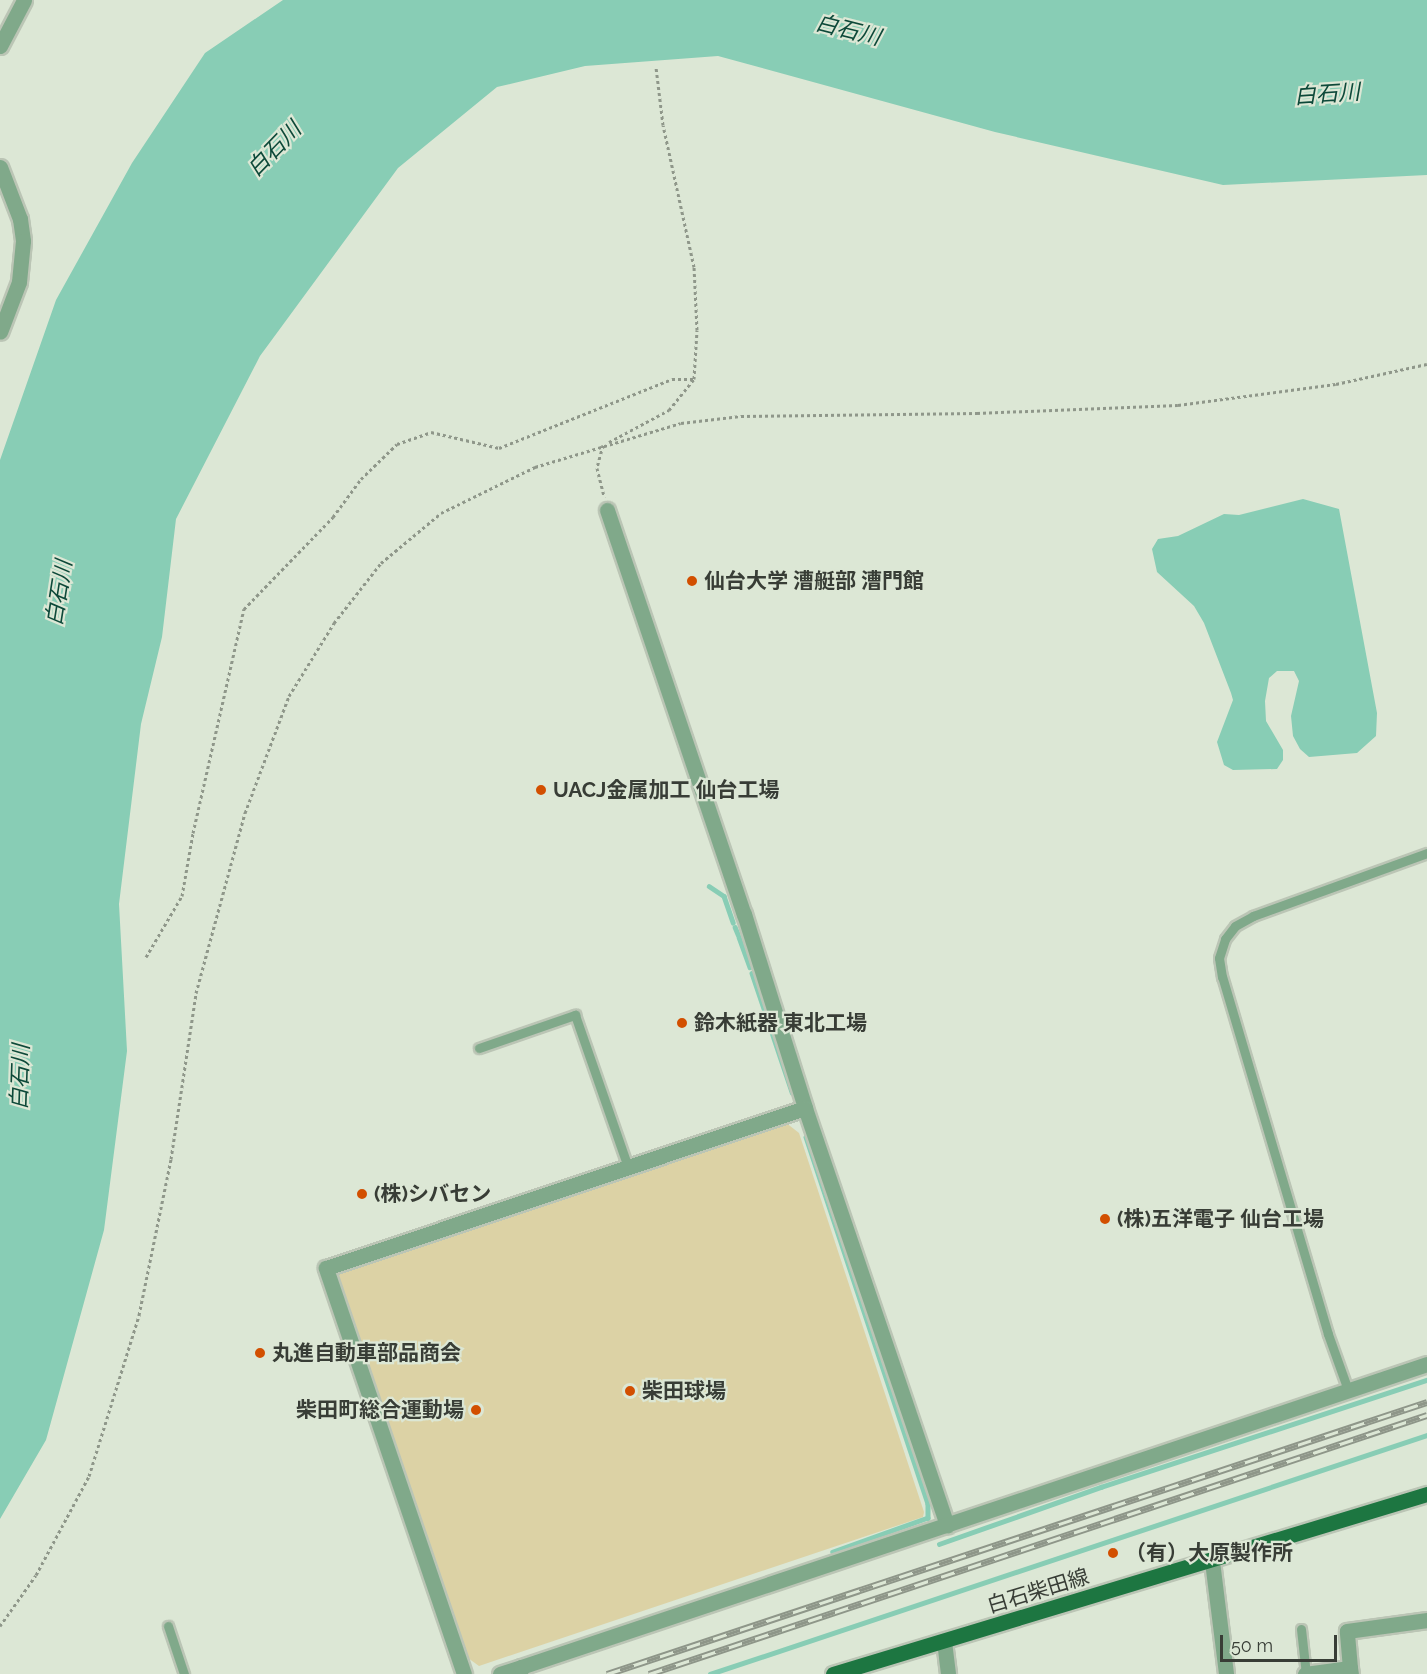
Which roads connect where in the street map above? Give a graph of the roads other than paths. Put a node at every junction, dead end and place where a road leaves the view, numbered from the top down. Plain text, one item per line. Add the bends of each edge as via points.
1 (24, 0) edge
2 (0, 46) edge
3 (0, 167) edge
4 (0, 332) edge
5 (607, 510) road end
6 (1427, 853) edge
7 (479, 1048) dead end
8 (805, 1108) junction
9 (628, 1167) junction
10 (1427, 1364) edge
11 (1348, 1390) junction
12 (1427, 1494) edge
13 (947, 1524) junction
14 (1212, 1561) junction
15 (1427, 1620) edge
16 (168, 1626) dead end
17 (1301, 1629) dead end
18 (944, 1641) junction
19 (521, 1671) edge
20 (1351, 1671) edge
21 (184, 1674) edge
22 (464, 1674) edge
23 (500, 1674) edge
24 (833, 1674) edge
25 (948, 1674) edge
26 (1226, 1674) edge
27 (1306, 1674) edge

1 - 2 street
3 - 4 street via 14,198 23,241 20,282
5 - 8 street via 744,914
6 - 11 lane via 1253,916 1236,926 1225,939 1219,958 1317,1299
7 - 9 lane via 575,1015
8 - 9 street
8 - 13 street
9 - 22 street via 326,1268
10 - 11 street
11 - 13 street
12 - 14 main road, 白石柴田線
13 - 19 street
14 - 18 main road, 白石柴田線
14 - 26 street
15 - 20 street via 1347,1631
16 - 21 lane
17 - 27 lane
18 - 24 main road, 白石柴田線
18 - 25 street
19 - 23 street
20 - 27 street

